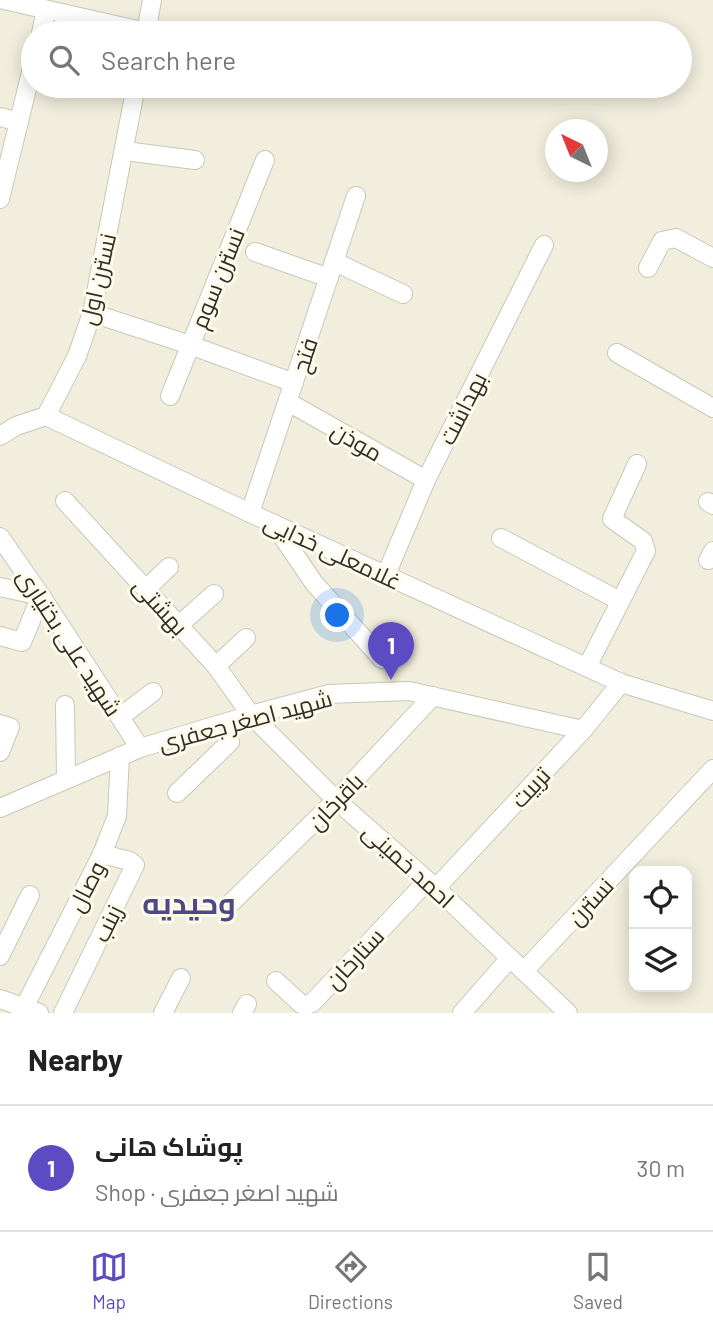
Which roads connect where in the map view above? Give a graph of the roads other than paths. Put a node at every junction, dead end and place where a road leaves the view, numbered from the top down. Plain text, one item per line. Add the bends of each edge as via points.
1 (4, 0) edge
2 (152, 0) edge
3 (46, 10) junction
4 (44, 21) edge
5 (94, 21) edge
6 (148, 21) edge
7 (25, 98) edge
8 (134, 98) edge
9 (0, 117) edge
10 (19, 122) junction
11 (124, 151) junction
12 (195, 160) dead end
13 (264, 160) dead end
14 (4, 169) edge
15 (356, 196) dead end
16 (0, 199) edge
17 (544, 245) dead end
18 (256, 252) dead end
19 (713, 257) edge
20 (648, 268) dead end
21 (332, 270) junction
22 (403, 294) dead end
23 (92, 313) junction
24 (190, 345) junction
25 (617, 353) dead end
26 (295, 383) junction
27 (170, 396) dead end
28 (288, 402) junction
29 (713, 408) edge
30 (46, 416) junction
31 (0, 436) edge
32 (637, 464) dead end
33 (426, 480) junction
34 (65, 501) dead end
35 (250, 513) junction
36 (274, 523) junction
37 (0, 537) edge
38 (501, 538) dead end
39 (169, 567) dead end
40 (386, 575) junction
41 (0, 587) edge
42 (146, 589) junction
43 (214, 594) dead end
44 (41, 596) junction
45 (620, 601) junction
46 (179, 625) junction
47 (0, 636) edge
48 (246, 638) dead end
49 (382, 659) dead end
50 (216, 666) junction
51 (587, 667) junction
52 (621, 683) junction
53 (153, 692) dead end
54 (433, 696) junction
55 (65, 705) dead end
56 (713, 710) edge
57 (251, 715) junction
58 (120, 718) junction
59 (0, 724) edge
60 (223, 724) junction
61 (583, 730) junction
62 (140, 748) junction
63 (0, 752) edge
64 (120, 756) junction
65 (713, 769) edge
66 (66, 779) junction
67 (177, 793) dead end
68 (336, 800) junction
69 (0, 808) edge
70 (102, 855) junction
71 (431, 884) junction
72 (30, 895) dead end
73 (232, 902) dead end
74 (0, 956) edge
75 (510, 958) junction
76 (524, 971) junction
77 (181, 978) dead end
78 (276, 981) dead end
79 (0, 999) edge
80 (31, 1010) edge
81 (63, 1013) edge
82 (163, 1013) edge
83 (462, 1013) edge
84 (568, 1013) edge

1 - 3 street
2 - 6 street
3 - 4 street
3 - 5 street
7 - 10 street
8 - 11 street, نسترن اول
9 - 10 street
10 - 14 street
11 - 12 street
11 - 23 street, نسترن اول
13 - 24 street, نسترن سوم
14 - 16 street
15 - 21 street, فتح
17 - 33 street, بهداشت
18 - 21 street
19 - 20 street via 676,238 662,240
21 - 22 street
21 - 26 street, فتح
23 - 24 street
23 - 30 street, نسترن اول via 77,356
24 - 26 street
24 - 27 street, نسترن سوم
25 - 29 street
26 - 28 street, فتح
28 - 33 street, موذن
28 - 35 street, فتح
30 - 31 street
30 - 35 street, غلامعلی خدایی
32 - 45 street via 611,520 643,541 646,551
33 - 40 street, بهداشت
34 - 42 street, بهشتی
35 - 36 street, غلامعلی خدایی
36 - 40 street, غلامعلی خدایی
36 - 49 street via 314,583
37 - 44 street, شهید علی بختیاری
38 - 45 street
39 - 42 street
40 - 51 street, غلامعلی خدایی
41 - 44 street
42 - 46 street, بهشتی
43 - 46 street
44 - 47 street via 22,642
44 - 58 street, شهید علی بختیاری
45 - 51 street
46 - 50 street, بهشتی
48 - 50 street
50 - 57 street, بهشتی
51 - 52 street, غلامعلی خدایی
52 - 56 street, غلامعلی خدایی
52 - 61 street, تربیت
53 - 58 street
54 - 57 street, شهید اصغر جعفری via 410,691 329,694
54 - 61 street, شهید اصغر جعفری
54 - 68 street, باقرخان
55 - 66 street
57 - 60 street, شهید اصغر جعفری
57 - 68 street, احمد خمینی
58 - 62 street, شهید علی بختیاری
59 - 63 street via 10,727
60 - 62 street, شهید اصغر جعفری
60 - 67 street via 230,742
61 - 71 street, تربیت
62 - 64 street, شهید اصغر جعفری
64 - 66 street, شهید اصغر جعفری
64 - 70 street, وصال via 117,816
65 - 76 street, نسترن
66 - 69 street, شهید اصغر جعفری
68 - 71 street, احمد خمینی
68 - 73 street, باقرخان
70 - 80 street, وصال
70 - 81 street, زینب via 135,865
71 - 75 street, احمد خمینی
71 - 78 street, ستارخان via 312,1003 301,1004
72 - 74 street
75 - 76 street, احمد خمینی
75 - 83 street
76 - 84 street, احمد خمینی
77 - 82 street
79 - 80 street

